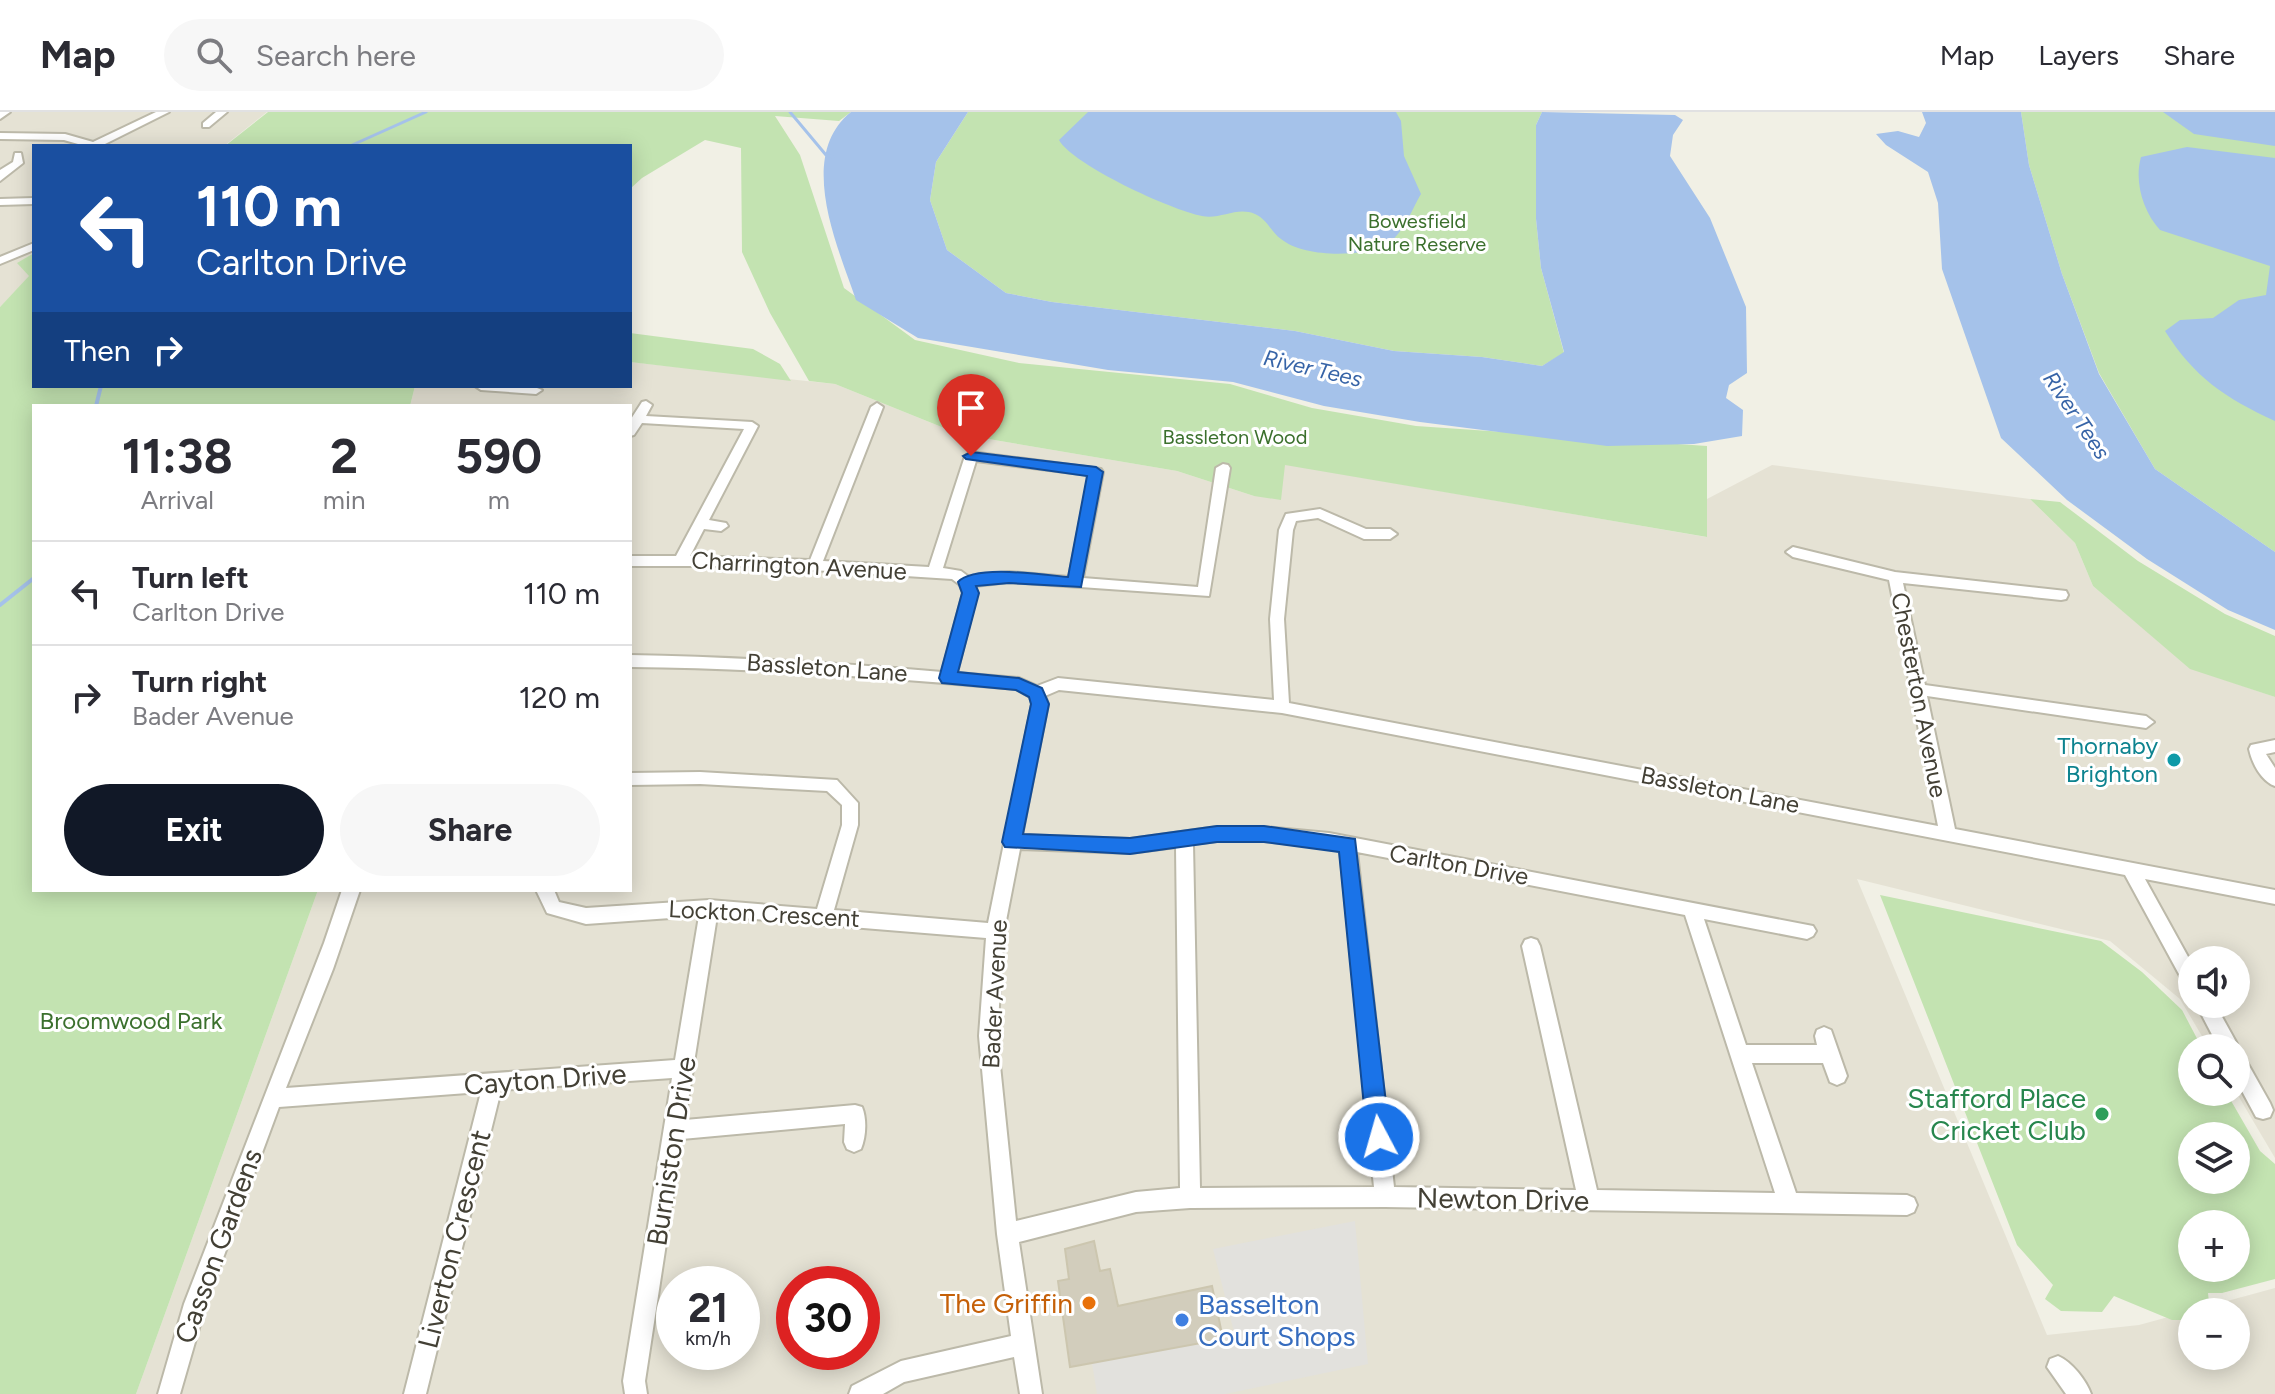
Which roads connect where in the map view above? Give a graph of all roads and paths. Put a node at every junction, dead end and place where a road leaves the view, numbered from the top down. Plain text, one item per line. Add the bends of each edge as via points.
1 (164, 112) edge
2 (222, 112) edge
3 (206, 125) dead end
4 (0, 136) edge
5 (91, 144) edge
6 (97, 144) edge
7 (18, 155) dead end
8 (0, 178) edge
9 (32, 201) edge
10 (0, 202) edge
11 (32, 247) edge
12 (0, 261) edge
13 (646, 405) dead end
14 (877, 407) dead end
15 (634, 426) edge
16 (1223, 468) dead end
17 (721, 526) dead end
18 (697, 530) junction
19 (1390, 534) dead end
20 (1793, 552) dead end
21 (681, 560) junction
22 (632, 561) edge
23 (815, 564) junction
24 (934, 573) junction
25 (1895, 577) junction
26 (966, 582) junction
27 (1075, 583) junction
28 (2061, 595) dead end
29 (632, 661) edge
30 (948, 678) junction
31 (1916, 689) junction
32 (1036, 693) junction
33 (1282, 707) junction
34 (2146, 722) dead end
35 (2275, 746) edge
36 (632, 779) edge
37 (2275, 780) edge
38 (1948, 835) junction
39 (1184, 840) junction
40 (1012, 842) junction
41 (1348, 845) junction
42 (2130, 869) junction
43 (350, 892) edge
44 (546, 892) edge
45 (2275, 897) edge
46 (709, 908) junction
47 (1693, 912) junction
48 (824, 915) junction
49 (995, 931) junction
50 (1807, 931) dead end
51 (1531, 946) dead end
52 (2178, 956) edge
53 (1741, 1054) junction
54 (685, 1068) junction
55 (1837, 1076) dead end
56 (493, 1084) junction
57 (2250, 1086) edge
58 (272, 1098) junction
59 (2263, 1110) dead end
60 (676, 1130) junction
61 (854, 1142) dead end
62 (1385, 1197) junction
63 (1190, 1198) junction
64 (1589, 1200) junction
65 (1789, 1203) junction
66 (1907, 1205) dead end
67 (1007, 1234) junction
68 (1023, 1344) junction
69 (2058, 1367) dead end
70 (169, 1394) edge
71 (415, 1394) edge
72 (636, 1394) edge
73 (860, 1394) edge
74 (1031, 1394) edge
75 (2080, 1394) edge

1 - 6 street
2 - 3 street
4 - 5 street via 65,137
7 - 8 street via 18,163
9 - 10 street
11 - 12 street
13 - 15 street
14 - 23 street
15 - 18 street via 752,426
16 - 27 street, Charrington Avenue via 1204,592
17 - 18 street
18 - 21 street
19 - 33 street via 1364,541 1320,513 1291,517 1277,619
20 - 25 street
21 - 22 street, Charrington Avenue
21 - 23 street, Charrington Avenue
23 - 24 street, Charrington Avenue
24 - 26 street, Charrington Avenue via 956,574
24 - 27 street via 971,456 1096,472
25 - 28 street, Chesterton Avenue
25 - 31 street, Chesterton Avenue
26 - 27 street, Charrington Avenue via 1009,577
26 - 30 street via 970,593
29 - 30 street, Bassleton Lane via 732,661
30 - 32 street, Bassleton Lane via 1019,684
31 - 34 street
31 - 38 street, Chesterton Avenue
32 - 33 street, Bassleton Lane via 1058,684 1164,700
32 - 40 street, Bader Avenue via 1040,704
33 - 38 street, Bassleton Lane
35 - 37 street via 2257,749
36 - 48 street via 831,785 850,803 850,825
38 - 42 street, Bassleton Lane
39 - 40 street, Carlton Drive via 1130,846
39 - 41 street, Carlton Drive via 1264,834
39 - 63 street
40 - 49 street, Bader Avenue
41 - 47 street, Carlton Drive
41 - 62 street
42 - 45 street, Bassleton Lane
42 - 52 street
43 - 58 street, Casson Gardens via 330,959
44 - 46 street, Lockton Crescent via 553,908 586,916
46 - 48 street, Lockton Crescent
46 - 54 street, Burniston Drive
47 - 50 street, Carlton Drive
47 - 53 street
48 - 49 street, Lockton Crescent
49 - 67 street, Bader Avenue via 988,1036
51 - 64 street
53 - 55 street via 1827,1045
53 - 65 street
54 - 56 street, Cayton Drive
54 - 60 street, Burniston Drive
56 - 58 street, Cayton Drive
56 - 71 street, Liverton Crescent
57 - 59 street
58 - 70 street, Casson Gardens via 195,1304
60 - 61 street via 855,1114
60 - 72 street, Burniston Drive
62 - 63 street, Newton Drive
62 - 64 street, Newton Drive
63 - 67 street, Newton Drive via 1136,1202
64 - 65 street, Newton Drive
65 - 66 street, Newton Drive
67 - 68 street, Bader Avenue
68 - 73 street via 901,1372
68 - 74 street, Bader Avenue
69 - 75 street

